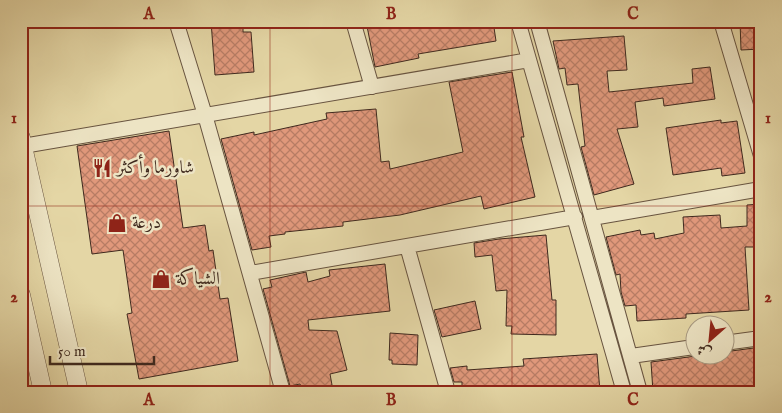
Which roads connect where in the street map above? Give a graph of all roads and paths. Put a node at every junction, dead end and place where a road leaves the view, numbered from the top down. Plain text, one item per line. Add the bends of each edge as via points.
1 (176, 21) edge
2 (353, 21) edge
3 (518, 21) edge
4 (537, 21) edge
5 (720, 21) edge
6 (529, 60) junction
7 (372, 87) junction
8 (205, 115) junction
9 (22, 142) edge
10 (761, 156) edge
11 (761, 189) edge
12 (575, 217) junction
13 (592, 218) junction
14 (407, 246) junction
15 (250, 273) junction
16 (21, 295) edge
17 (761, 338) edge
18 (734, 342) edge
19 (684, 348) edge
20 (631, 356) junction
21 (43, 392) edge
22 (79, 392) edge
23 (283, 392) edge
24 (448, 392) edge
25 (624, 392) edge
26 (640, 392) edge

1 - 8 street
2 - 7 street
3 - 6 street
4 - 13 street
5 - 10 street
6 - 7 street
6 - 12 street
7 - 8 street
8 - 9 street
8 - 15 street
9 - 22 street
11 - 13 street
12 - 14 street
12 - 25 street
13 - 20 street
14 - 15 street
14 - 24 street
15 - 23 street
16 - 21 street
17 - 18 street
19 - 20 street
20 - 26 street

